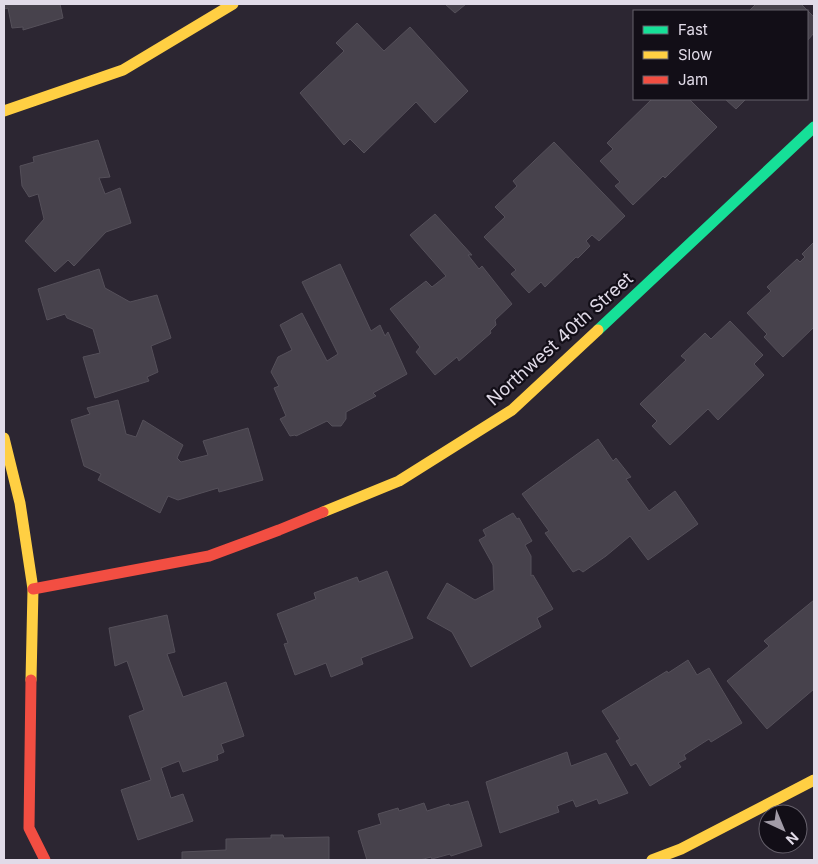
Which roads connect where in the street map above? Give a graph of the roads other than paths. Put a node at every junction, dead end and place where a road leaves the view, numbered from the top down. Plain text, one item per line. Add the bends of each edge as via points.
1 (233, 4) edge
2 (4, 111) edge
3 (814, 127) edge
4 (4, 438) edge
5 (33, 589) junction
6 (814, 780) edge
7 (45, 860) edge
8 (652, 860) edge

1 - 2 street via 123,70
3 - 5 street, Northwest 40th Street via 512,410 399,481 209,556
4 - 5 street via 20,503
5 - 7 street via 29,828
6 - 8 street via 681,849

